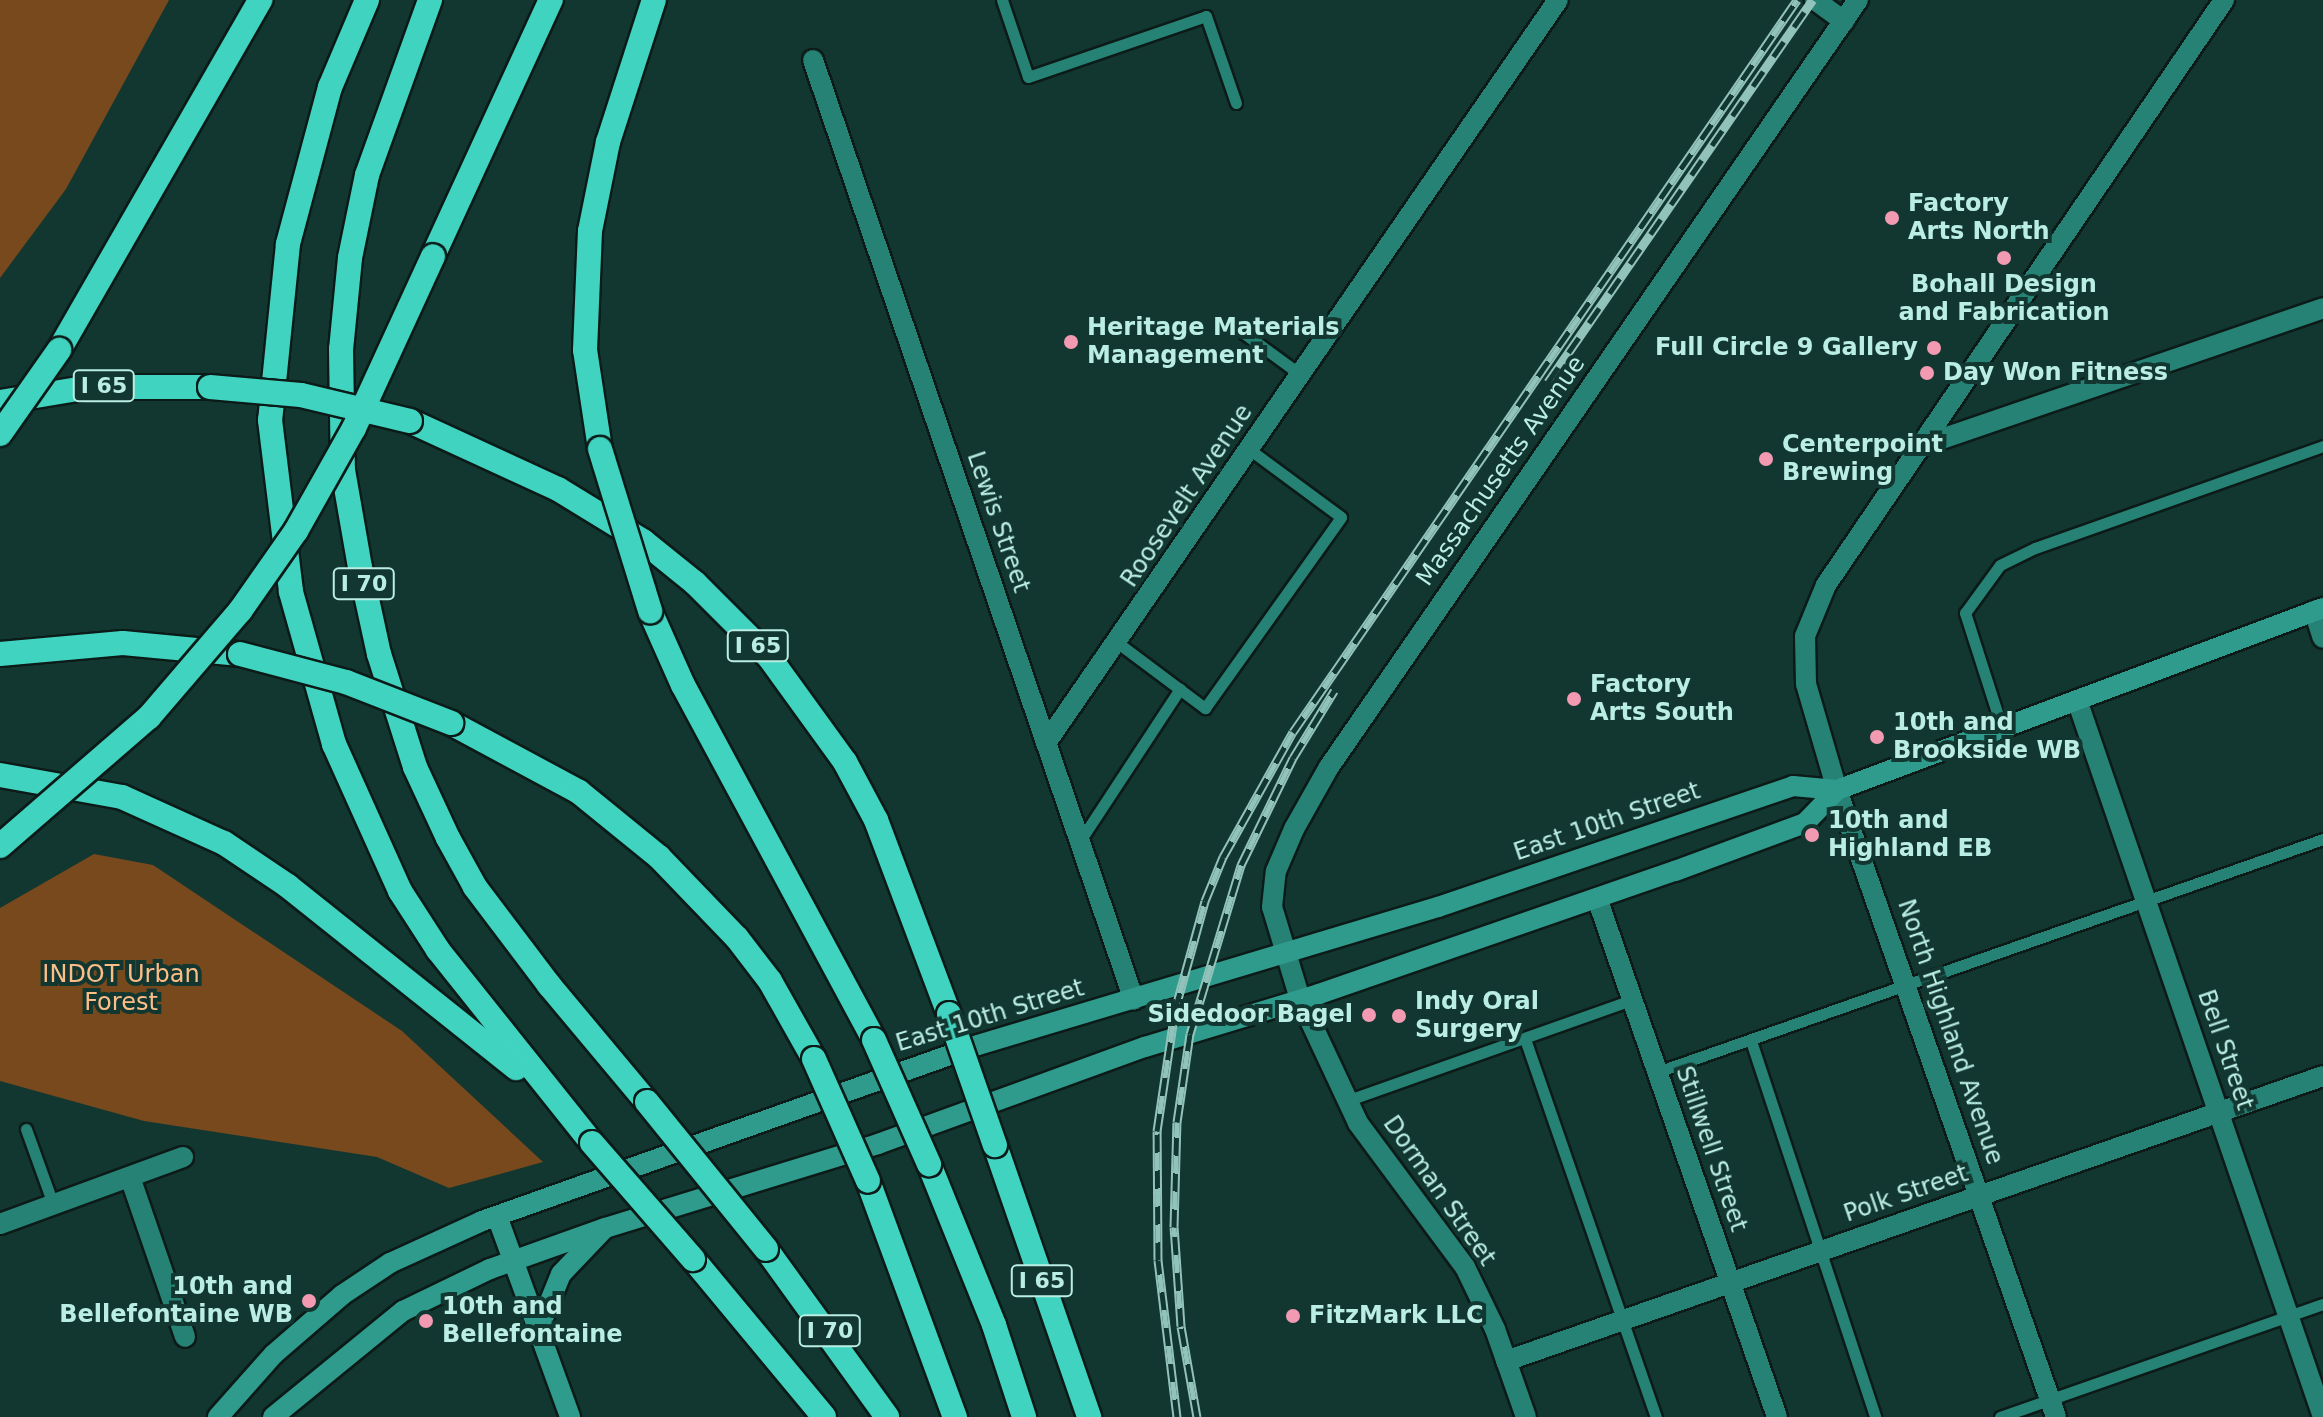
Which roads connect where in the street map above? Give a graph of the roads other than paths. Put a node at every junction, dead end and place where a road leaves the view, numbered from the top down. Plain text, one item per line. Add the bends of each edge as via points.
1 (260, 0) edge
2 (367, 0) edge
3 (430, 0) edge
4 (551, 0) edge
5 (654, 0) edge
6 (1002, 0) edge
7 (1558, 0) edge
8 (1815, 0) edge
9 (1858, 0) edge
10 (2224, 0) edge
11 (1844, 21) junction
12 (813, 60) dead end
13 (1236, 103) dead end
14 (2323, 308) edge
15 (1230, 323) dead end
16 (1301, 375) junction
17 (0, 402) edge
18 (0, 434) edge
19 (1921, 446) junction
20 (2323, 446) edge
21 (1250, 450) junction
22 (2318, 610) edge
23 (2323, 638) edge
24 (1118, 643) junction
25 (0, 654) edge
26 (1180, 689) junction
27 (2077, 700) junction
28 (2002, 728) junction
29 (1046, 743) junction
30 (0, 775) edge
31 (1837, 790) junction
32 (2323, 839) edge
33 (1079, 842) junction
34 (0, 846) edge
35 (1597, 898) junction
36 (2147, 903) junction
37 (1285, 954) junction
38 (1907, 987) junction
39 (1300, 999) junction
40 (1134, 1000) junction
41 (1632, 1000) junction
42 (1525, 1039) junction
43 (1751, 1041) junction
44 (1657, 1072) junction
45 (2323, 1076) edge
46 (1346, 1102) junction
47 (2219, 1113) junction
48 (26, 1129) dead end
49 (592, 1143) junction
50 (183, 1157) dead end
51 (130, 1177) junction
52 (1981, 1196) junction
53 (53, 1204) junction
54 (497, 1216) junction
55 (0, 1224) edge
56 (605, 1228) junction
57 (1819, 1252) junction
58 (514, 1260) junction
59 (1730, 1283) junction
60 (2323, 1304) edge
61 (2288, 1316) junction
62 (1623, 1320) junction
63 (539, 1328) junction
64 (185, 1337) dead end
65 (1506, 1361) junction
66 (2053, 1408) edge
67 (218, 1417) edge
68 (273, 1417) edge
69 (570, 1417) edge
70 (824, 1417) edge
71 (887, 1417) edge
72 (955, 1417) edge
73 (1024, 1417) edge
74 (1089, 1417) edge
75 (1526, 1417) edge
76 (1656, 1417) edge
77 (1777, 1417) edge
78 (1875, 1417) edge
79 (2000, 1417) edge
80 (2323, 1417) edge

1 - 18 highway, bridge via 59,350
2 - 49 highway via 330,87 288,244 270,420 291,592 334,744 400,891 438,950
3 - 71 highway, I 70, bridge via 367,175 350,258 341,349 343,470 360,567 379,654 415,767 475,887 766,1249
4 - 34 highway, bridge via 354,428 296,531 240,611 140,726
5 - 73 highway, bridge via 612,128 590,231 585,350 600,449 650,611 683,685 874,1040 994,1325
6 - 13 lane via 1028,77 1206,16
7 - 16 street, Roosevelt Avenue
8 - 11 street
9 - 11 street, Massachusetts Avenue
10 - 19 street
11 - 37 street, Massachusetts Avenue via 1329,767 1276,871 1272,907
12 - 29 street, Lewis Street
14 - 19 street
15 - 16 lane
16 - 21 street, Roosevelt Avenue
17 - 74 highway, I 65, bridge via 90,387 210,387 301,395 410,421 558,489 643,541 695,583 769,657 845,762 876,820
19 - 31 street, North Highland Avenue via 1822,592 1805,636 1803,662
20 - 28 lane via 2000,565 1965,613
21 - 24 street, Roosevelt Avenue
21 - 26 lane via 1341,517 1205,708
22 - 23 street
22 - 27 main road, East 10th Street
24 - 26 lane
24 - 29 street, Roosevelt Avenue
25 - 72 highway, bridge via 123,643 240,654 346,682 451,723 579,792 659,857 737,938 770,981 814,1059 868,1181
26 - 33 lane
27 - 28 main road, East 10th Street
27 - 36 street, Bell Street
28 - 31 main road, East 10th Street
29 - 33 street, Lewis Street
30 - 49 highway via 122,797 224,843 288,886 487,1041
31 - 35 main road, East 10th Street via 1805,823
31 - 37 main road, East 10th Street via 1793,786
31 - 38 street, North Highland Avenue
32 - 36 lane
33 - 40 street, Lewis Street
35 - 39 main road, East 10th Street
35 - 41 street, Stillwell Street
36 - 38 lane
36 - 47 street, Bell Street
37 - 39 street, Massachusetts Avenue
37 - 40 main road, East 10th Street
38 - 43 lane
38 - 52 street, North Highland Avenue
39 - 46 street, Dorman Street
39 - 56 main road, East 10th Street via 1145,1047 852,1153
40 - 54 main road, East 10th Street via 852,1087
41 - 42 lane
41 - 44 street, Stillwell Street
42 - 46 lane
42 - 62 lane
43 - 44 lane
43 - 57 lane
44 - 59 street, Stillwell Street
45 - 47 street, Polk Street
46 - 65 street, Dorman Street via 1465,1267
47 - 52 street, Polk Street
47 - 61 street, Bell Street
48 - 53 lane
49 - 70 highway, bridge
50 - 51 street
51 - 53 street
51 - 64 street
52 - 57 street, Polk Street
52 - 66 street, North Highland Avenue
53 - 55 street
54 - 58 main road
54 - 67 main road, East 10th Street via 390,1263 342,1295 274,1354
56 - 58 main road, East 10th Street
56 - 63 main road via 561,1274
57 - 59 street, Polk Street
57 - 78 lane
58 - 63 main road
58 - 68 main road, East 10th Street via 403,1311
59 - 62 street, Polk Street
59 - 77 street, Stillwell Street
60 - 61 lane
61 - 66 lane
61 - 80 street, Bell Street
62 - 65 street, Polk Street
62 - 76 lane
63 - 69 main road
65 - 75 street, Dorman Street
66 - 79 lane

